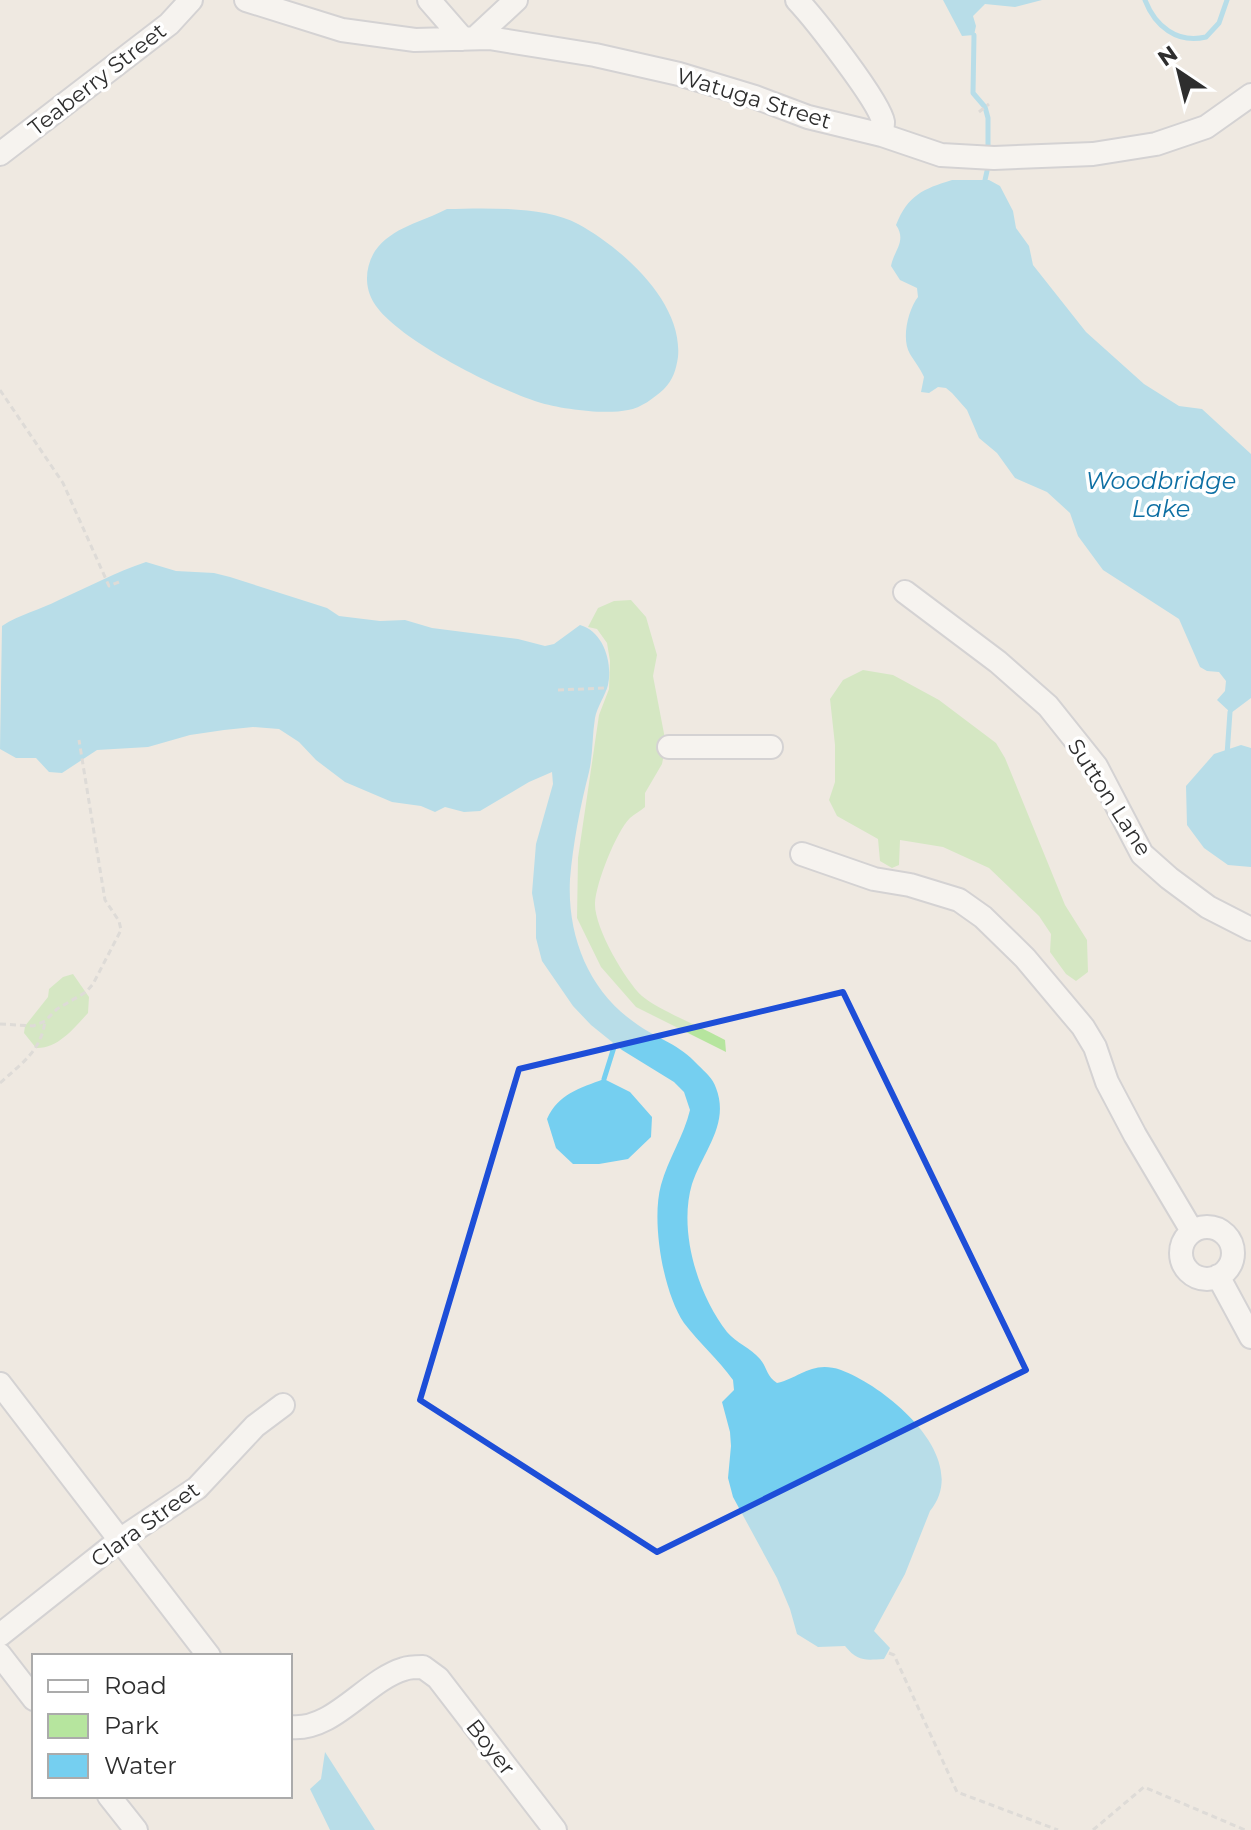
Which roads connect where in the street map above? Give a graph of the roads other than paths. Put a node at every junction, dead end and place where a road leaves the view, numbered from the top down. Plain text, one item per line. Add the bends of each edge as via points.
1 (191, 0) edge
2 (246, 0) edge
3 (429, 0) edge
4 (516, 0) edge
5 (797, 0) edge
6 (469, 38) junction
7 (1251, 95) edge
8 (882, 135) junction
9 (0, 154) edge
10 (905, 592) dead end
11 (669, 747) dead end
12 (771, 747) dead end
13 (802, 854) dead end
14 (1251, 929) edge
15 (1192, 1231) junction
16 (1218, 1276) junction
17 (1251, 1337) edge
18 (0, 1384) edge
19 (283, 1405) dead end
20 (121, 1539) junction
21 (0, 1635) edge
22 (207, 1654) edge
23 (0, 1655) edge
24 (32, 1696) edge
25 (292, 1727) edge
26 (111, 1798) edge
27 (136, 1830) edge
28 (555, 1830) edge

1 - 9 street, Teaberry Street via 169,24
2 - 6 street, Watuga Street via 342,30 415,40
3 - 6 street
4 - 6 street
5 - 8 street via 868,95 883,120
6 - 8 street, Watuga Street via 539,44 679,74 808,117
7 - 8 street, Watuga Street via 1206,127 1156,144 1093,154 941,155
10 - 14 street, Sutton Lane via 1048,706 1096,766 1142,854 1208,907
11 - 12 street
13 - 15 street via 959,900 983,917 1083,1027 1128,1122
15 - 16 street via 1182,1243 1184,1266 1203,1279
15 - 16 street via 1212,1227 1226,1235 1233,1249 1230,1265
16 - 17 street
18 - 20 street
19 - 20 street, Clara Street via 255,1426 197,1488
20 - 21 street, Clara Street
20 - 22 street
23 - 24 street
25 - 28 street, Boyer via 310,1726 403,1669 423,1667 438,1678
26 - 27 street

